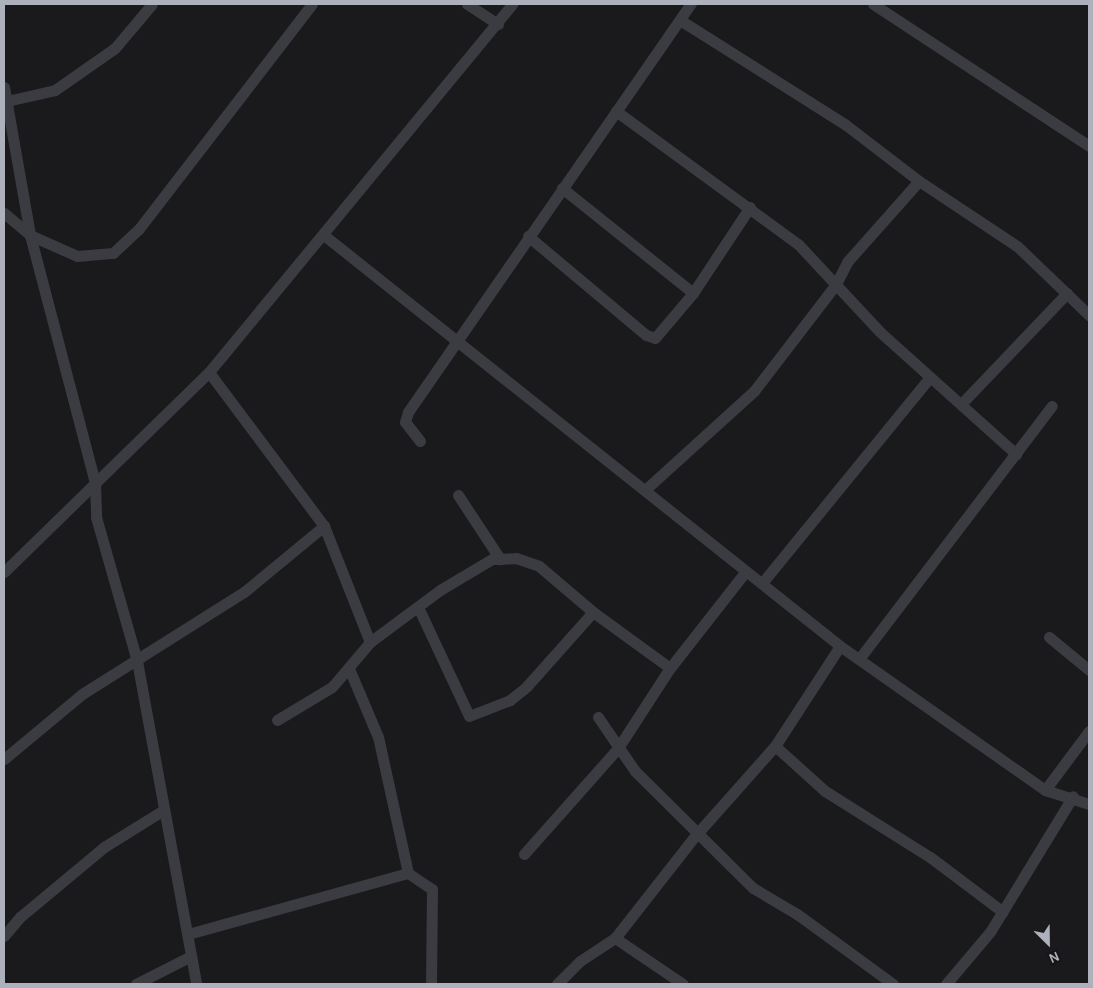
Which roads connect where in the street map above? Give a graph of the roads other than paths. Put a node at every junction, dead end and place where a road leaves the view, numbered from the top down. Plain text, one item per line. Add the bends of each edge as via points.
1 (152, 4) edge
2 (312, 4) edge
3 (468, 4) edge
4 (512, 4) edge
5 (691, 4) edge
6 (873, 4) edge
7 (680, 20) junction
8 (498, 24) junction
9 (4, 87) edge
10 (7, 101) junction
11 (616, 111) junction
12 (1089, 146) edge
13 (919, 181) junction
14 (562, 188) junction
15 (750, 207) junction
16 (6, 220) edge
17 (30, 234) junction
18 (325, 236) junction
19 (528, 236) junction
20 (836, 284) junction
21 (693, 293) junction
22 (1067, 293) junction
23 (1089, 315) edge
24 (456, 339) junction
25 (209, 372) junction
26 (929, 378) junction
27 (962, 403) junction
28 (1052, 406) dead end
29 (420, 441) dead end
30 (1016, 454) junction
31 (96, 483) junction
32 (646, 489) junction
33 (458, 495) dead end
34 (324, 526) junction
35 (500, 559) junction
36 (746, 571) junction
37 (4, 572) edge
38 (762, 583) junction
39 (418, 607) junction
40 (593, 612) junction
41 (1049, 637) dead end
42 (370, 642) junction
43 (840, 646) junction
44 (860, 659) junction
45 (137, 661) junction
46 (670, 668) junction
47 (1089, 670) edge
48 (350, 671) junction
49 (598, 717) dead end
50 (277, 720) dead end
51 (1089, 731) edge
52 (775, 746) junction
53 (618, 748) junction
54 (4, 758) edge
55 (1045, 790) junction
56 (1073, 796) junction
57 (1089, 804) edge
58 (162, 811) junction
59 (695, 836) junction
60 (524, 854) dead end
61 (408, 873) junction
62 (1003, 912) junction
63 (188, 934) junction
64 (4, 936) edge
65 (615, 938) junction
66 (191, 956) junction
67 (136, 984) edge
68 (196, 984) edge
69 (430, 984) edge
70 (557, 984) edge
71 (683, 984) edge
72 (893, 984) edge
73 (946, 984) edge

1 - 10 street via 115,48 55,90
2 - 17 street via 138,230 112,253 77,256
3 - 8 street
4 - 8 street
5 - 7 street
6 - 12 street
7 - 11 street
7 - 13 street via 846,124
8 - 18 street
9 - 10 street
10 - 17 street
11 - 14 street
11 - 15 street
13 - 20 street via 847,262
13 - 22 street via 1017,246
14 - 19 street
14 - 21 street
15 - 20 street via 798,244
15 - 21 street
16 - 17 street
17 - 31 street
18 - 24 street
18 - 25 street
19 - 21 street via 650,338 660,335
19 - 24 street
20 - 26 street
20 - 32 street via 754,391
22 - 23 street
22 - 27 street
24 - 29 street via 408,412 405,422
24 - 32 street
25 - 31 street
25 - 34 street
26 - 27 street
26 - 38 street
27 - 30 street
28 - 30 street
30 - 44 street
31 - 37 street
31 - 45 street via 96,517
32 - 36 street
33 - 35 street
34 - 42 street
34 - 45 street via 244,592
35 - 39 street
35 - 40 street via 516,558 539,566
36 - 38 street
36 - 46 street
38 - 43 street
39 - 40 street via 469,716 510,700 527,686
39 - 42 street
40 - 46 street
41 - 47 street
42 - 48 street
43 - 44 street
43 - 52 street
44 - 55 street
45 - 54 street via 82,694
45 - 58 street
46 - 53 street
48 - 50 street
48 - 61 street via 378,737
49 - 53 street
51 - 55 street
52 - 59 street
52 - 62 street via 825,791 930,857
53 - 59 street
53 - 60 street
55 - 56 street
56 - 57 street
56 - 62 street
58 - 63 street
58 - 64 street via 104,847 20,917
59 - 65 street
59 - 72 street via 752,888 797,914
61 - 63 street
61 - 69 street via 432,889
62 - 73 street
63 - 66 street
65 - 70 street via 580,962
65 - 71 street
66 - 67 street
66 - 68 street

